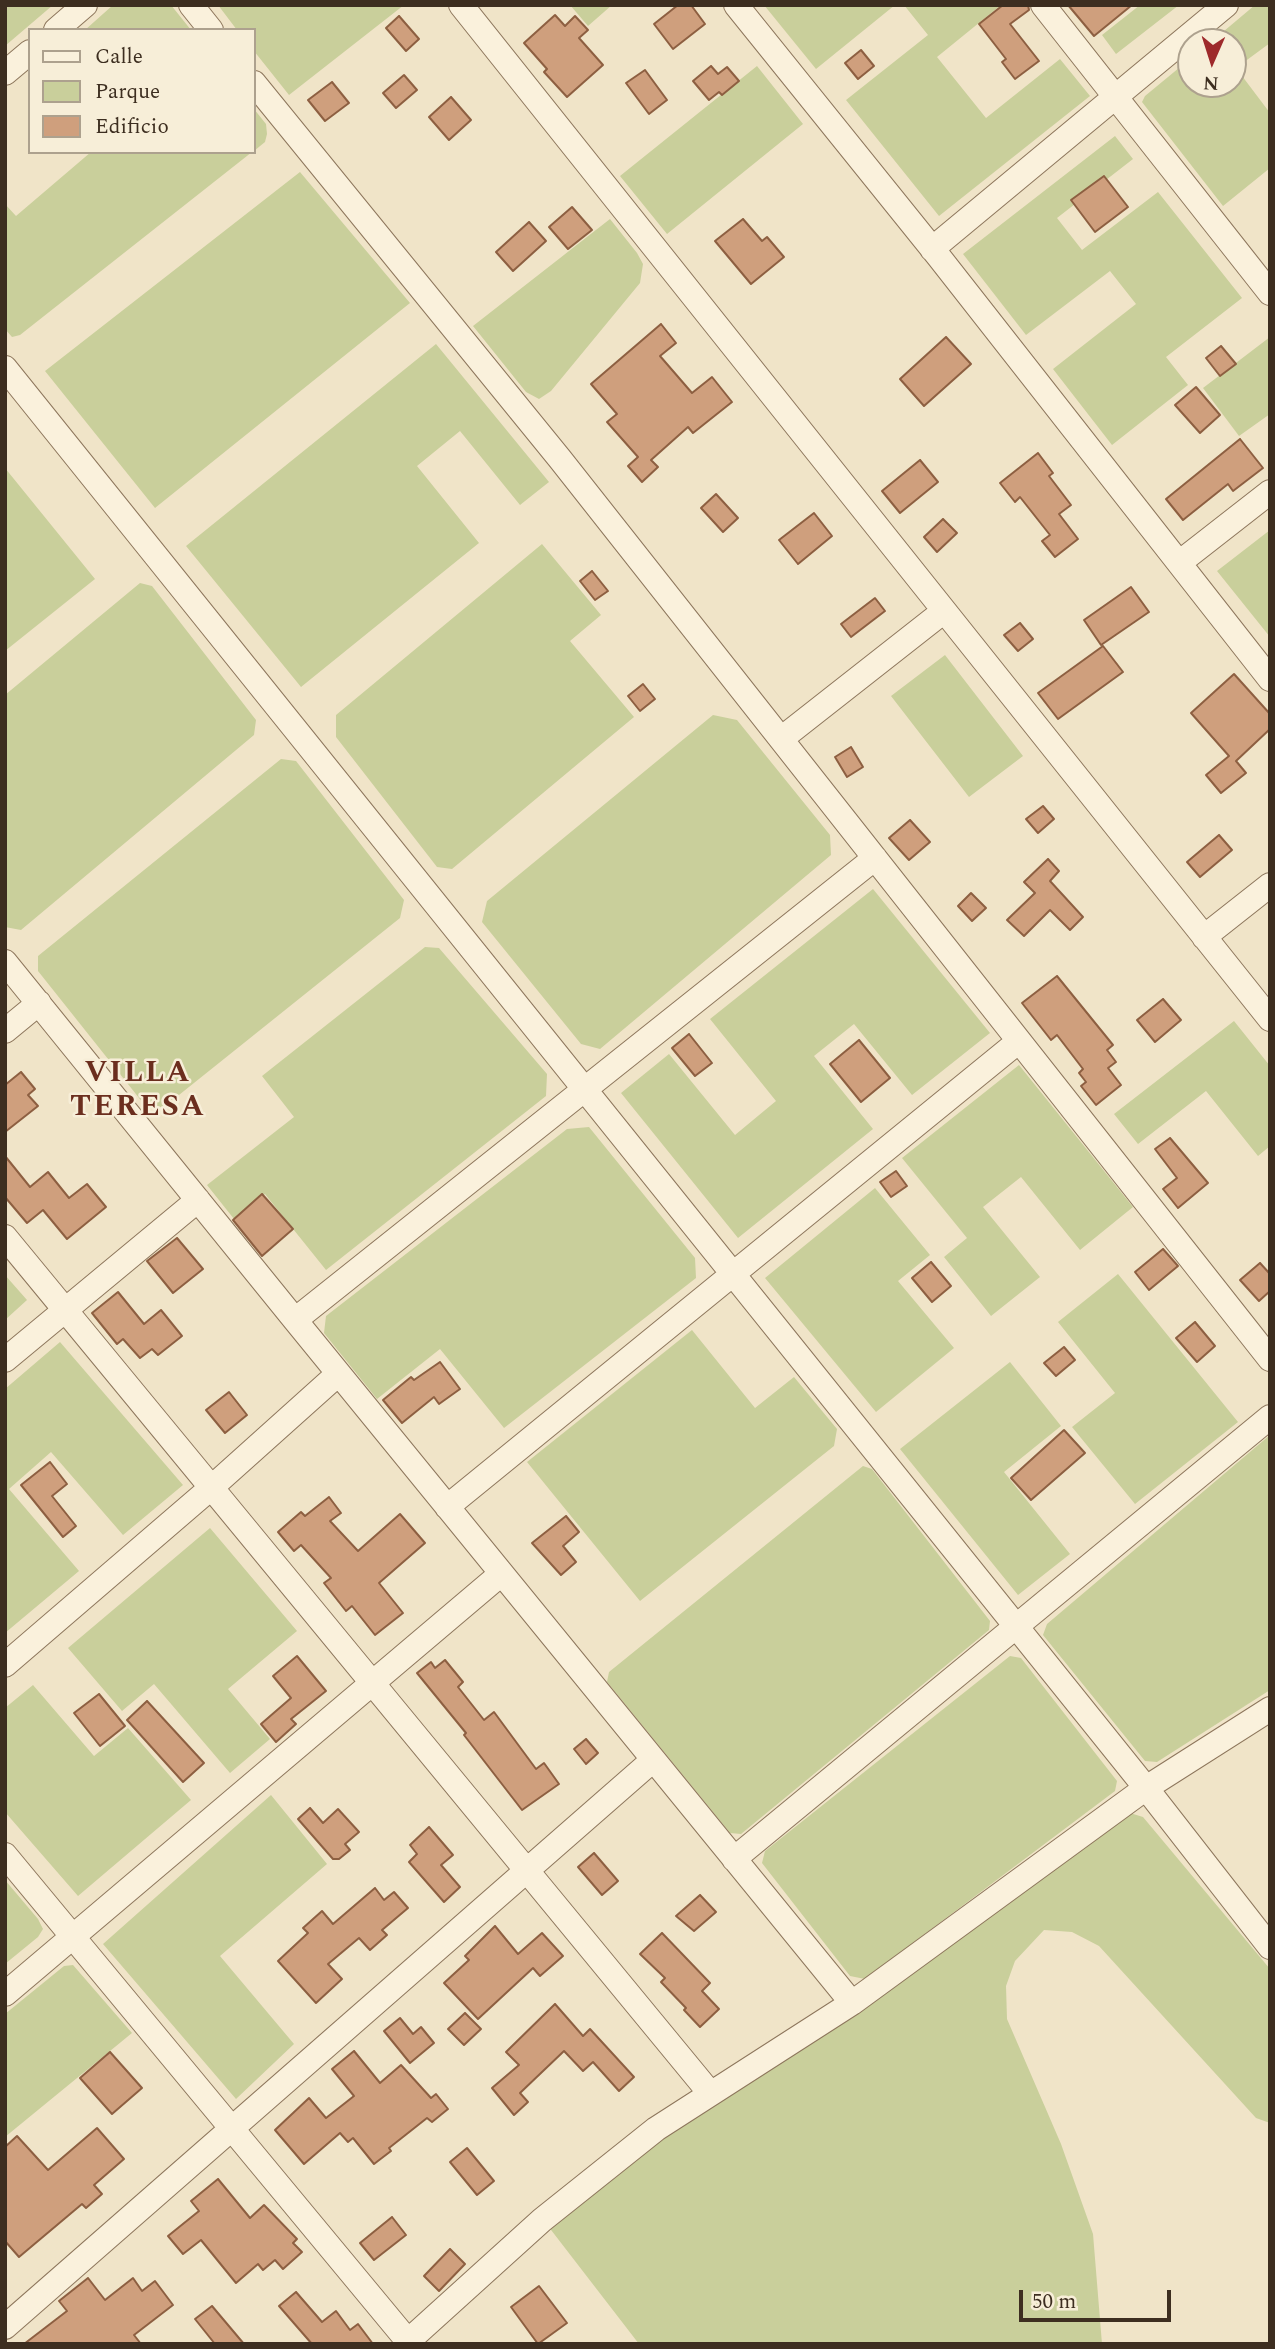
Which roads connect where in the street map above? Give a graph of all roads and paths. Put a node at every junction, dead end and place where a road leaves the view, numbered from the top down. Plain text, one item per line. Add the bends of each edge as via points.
1 (85, 5) edge
2 (191, 5) edge
3 (461, 5) edge
4 (736, 5) edge
5 (1043, 5) edge
6 (1226, 5) edge
7 (58, 28) edge
8 (209, 28) edge
9 (28, 54) edge
10 (5, 73) edge
11 (256, 85) edge
12 (1116, 98) junction
13 (932, 249) junction
14 (1270, 293) edge
15 (5, 368) edge
16 (1270, 492) edge
17 (1179, 563) junction
18 (944, 611) junction
19 (1270, 679) edge
20 (781, 739) junction
21 (875, 858) junction
22 (1270, 885) edge
23 (1205, 937) junction
24 (5, 962) edge
25 (39, 1003) junction
26 (1270, 1019) edge
27 (5, 1031) edge
28 (1019, 1041) junction
29 (585, 1089) junction
30 (198, 1200) junction
31 (5, 1237) edge
32 (733, 1274) junction
33 (66, 1310) junction
34 (295, 1320) junction
35 (1270, 1359) edge
36 (5, 1360) edge
37 (338, 1374) junction
38 (1270, 1417) edge
39 (212, 1487) junction
40 (447, 1507) junction
41 (501, 1574) junction
42 (1016, 1626) junction
43 (5, 1665) edge
44 (373, 1682) junction
45 (1270, 1709) edge
46 (653, 1760) junction
47 (1146, 1788) junction
48 (5, 1856) edge
49 (734, 1859) junction
50 (527, 1871) junction
51 (73, 1937) junction
52 (1270, 1947) edge
53 (5, 1994) edge
54 (852, 2003) junction
55 (710, 2094) junction
56 (232, 2129) junction
57 (5, 2327) edge
58 (406, 2342) edge

1 - 7 street
2 - 8 street
3 - 18 street
4 - 13 street
5 - 12 street
6 - 12 street
9 - 10 street
11 - 20 street
12 - 13 street
12 - 14 street
13 - 17 street
15 - 29 street
16 - 17 street
17 - 19 street
18 - 20 street
18 - 23 street
20 - 21 street
21 - 28 street
21 - 29 street
22 - 23 street
23 - 26 street
24 - 25 street
25 - 27 street
25 - 30 street
28 - 32 street
28 - 35 street
29 - 32 street
29 - 34 street
30 - 33 street
30 - 34 street
31 - 33 street
32 - 40 street
32 - 42 street
33 - 36 street
33 - 39 street
34 - 37 street
37 - 39 street
37 - 40 street
38 - 42 street
39 - 43 street
39 - 44 street
40 - 41 street
41 - 44 street
41 - 46 street
42 - 47 street
42 - 49 street
44 - 50 street
44 - 51 street
45 - 47 street
46 - 49 street
46 - 50 street
47 - 52 street
47 - 54 street
48 - 51 street
49 - 54 street
50 - 55 street
50 - 56 street
51 - 53 street
51 - 56 street
54 - 55 street
55 - 58 street via 656,2129 542,2220
56 - 57 street
56 - 58 street

